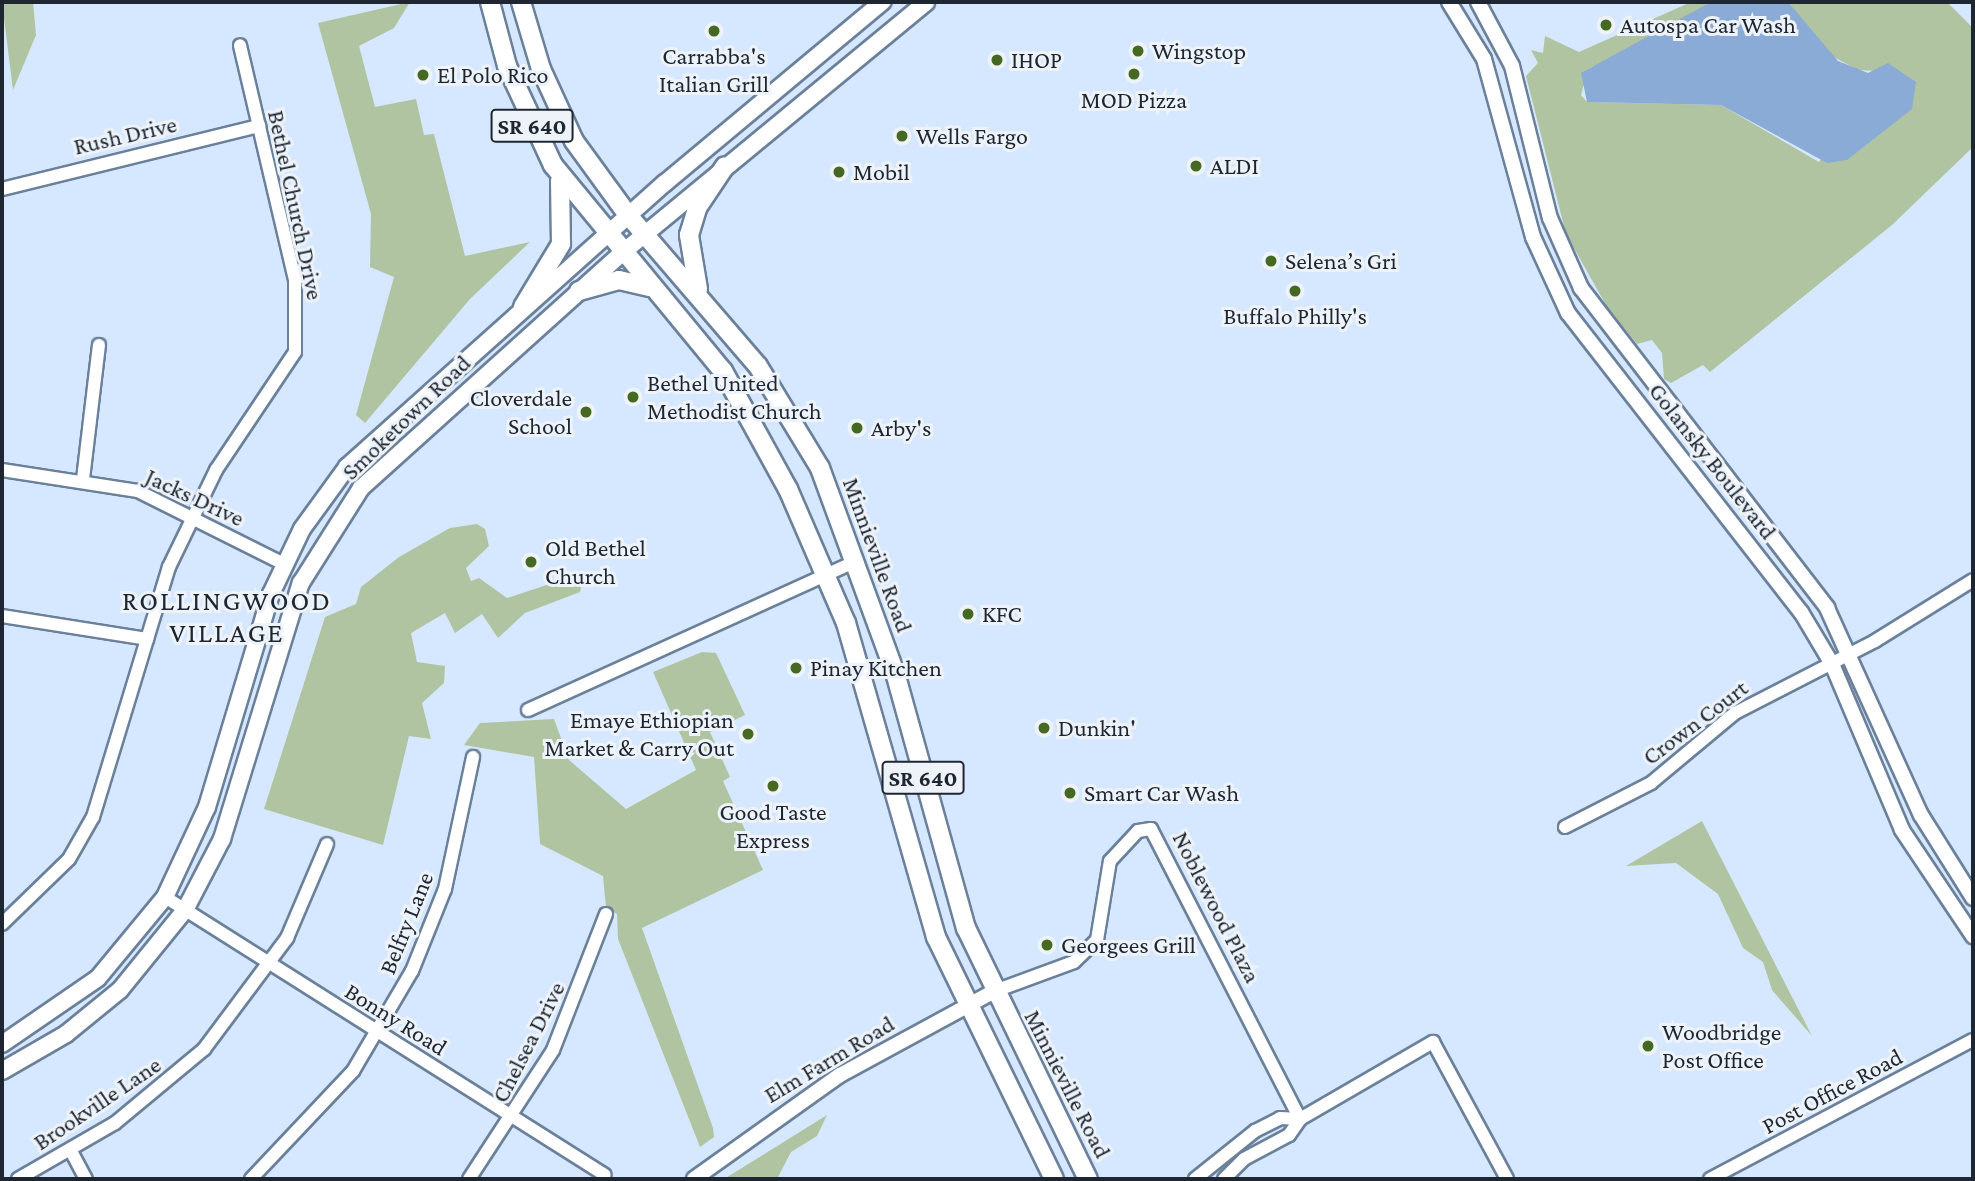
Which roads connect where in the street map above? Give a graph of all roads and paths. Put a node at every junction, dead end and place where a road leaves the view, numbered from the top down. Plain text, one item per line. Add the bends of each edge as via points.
1 (490, 2) edge
2 (521, 2) edge
3 (882, 2) edge
4 (926, 2) edge
5 (1449, 2) edge
6 (1478, 2) edge
7 (1501, 41) junction
8 (240, 45) dead end
9 (1480, 50) junction
10 (259, 126) junction
11 (724, 166) junction
12 (559, 174) junction
13 (2, 189) edge
14 (628, 215) junction
15 (606, 234) junction
16 (644, 234) junction
17 (622, 253) junction
18 (654, 290) junction
19 (579, 291) junction
20 (701, 296) junction
21 (523, 306) junction
22 (99, 345) dead end
23 (1637, 364) junction
24 (1619, 379) junction
25 (2, 470) edge
26 (83, 479) junction
27 (194, 516) junction
28 (857, 561) junction
29 (284, 564) junction
30 (828, 576) junction
31 (1973, 580) edge
32 (2, 616) edge
33 (147, 639) junction
34 (1852, 653) junction
35 (1832, 663) junction
36 (528, 710) dead end
37 (473, 757) dead end
38 (1565, 827) dead end
39 (327, 844) dead end
40 (165, 897) junction
41 (1973, 898) edge
42 (185, 910) junction
43 (606, 914) dead end
44 (2, 924) edge
45 (1973, 936) edge
46 (271, 965) junction
47 (995, 991) junction
48 (967, 1006) junction
49 (377, 1032) junction
50 (1973, 1040) edge
51 (2, 1044) edge
52 (2, 1071) edge
53 (514, 1119) junction
54 (1300, 1119) junction
55 (71, 1151) junction
56 (605, 1175) dead end
57 (18, 1179) edge
58 (86, 1179) edge
59 (251, 1179) edge
60 (469, 1179) edge
61 (694, 1179) edge
62 (1054, 1179) edge
63 (1088, 1179) edge
64 (1195, 1179) edge
65 (1224, 1179) edge
66 (1507, 1179) edge
67 (1710, 1179) edge

1 - 12 main road, SR 640 via 523,107
2 - 14 main road, Minnieville Road / SR 640 via 556,106
3 - 14 main road, Smoketown Road
4 - 11 main road, Smoketown Road
5 - 9 street, Golansky Boulevard
6 - 7 street, Golansky Boulevard
7 - 9 street
7 - 23 street, Golansky Boulevard via 1561,248 1581,288
8 - 10 street, Bethel Church Drive
9 - 24 street, Golansky Boulevard via 1545,270 1568,313
10 - 13 street, Rush Drive
10 - 27 street, Bethel Church Drive via 295,280 295,352 216,470
11 - 16 main road, Smoketown Road
11 - 20 main road via 697,208 689,235
12 - 15 main road, SR 640
12 - 21 main road via 561,244
14 - 15 main road, Smoketown Road
14 - 16 main road, Minnieville Road / SR 640
15 - 17 main road, SR 640
15 - 21 main road, Smoketown Road
16 - 17 main road, Smoketown Road
16 - 20 main road, Minnieville Road / SR 640
17 - 18 main road, SR 640
17 - 19 main road, Smoketown Road
18 - 19 main road via 620,280
18 - 30 main road, SR 640 via 738,394
19 - 42 main road, Smoketown Road via 393,454 320,545 288,615 222,839
20 - 28 main road, Minnieville Road / SR 640 via 794,419
21 - 29 main road, Smoketown Road via 347,467
22 - 26 street
23 - 24 street
23 - 34 street, Golansky Boulevard via 1807,577
24 - 35 street, Golansky Boulevard via 1801,612
25 - 26 street, Jacks Drive
26 - 27 street, Jacks Drive via 138,491
27 - 29 street, Jacks Drive
27 - 33 street, Bethel Church Drive
28 - 30 street
28 - 47 main road, Minnieville Road / SR 640 via 896,676 951,884
29 - 40 main road, Smoketown Road via 194,843
30 - 36 street
30 - 48 main road, SR 640 via 866,684 920,889
31 - 34 street, Crown Court
32 - 33 street
33 - 44 street, Bethel Church Drive via 93,817 69,859
34 - 35 street, Crown Court
34 - 41 street, Golansky Boulevard via 1921,815
35 - 38 street, Crown Court via 1735,713 1651,783
35 - 45 street, Golansky Boulevard via 1902,830
37 - 49 street, Belfry Lane via 445,889 412,971
39 - 46 street, Brookville Lane
40 - 42 street, Bonny Road
40 - 51 main road, Smoketown Road via 98,978
42 - 46 street, Bonny Road
42 - 52 main road, Smoketown Road via 105,1004
43 - 53 street, Chelsea Drive via 553,1050
46 - 49 street, Bonny Road
46 - 55 street, Brookville Lane via 231,1020 176,1076
47 - 48 street, Elm Farm Road
47 - 54 street, Noblewood Plaza via 1074,962 1097,940 1110,861 1138,831 1151,829
47 - 63 main road, Minnieville Road / SR 640
48 - 61 street, Elm Farm Road via 840,1075
48 - 62 main road, SR 640
49 - 53 street, Bonny Road
49 - 59 street, Belfry Lane via 339,1087
50 - 67 street, Post Office Road
53 - 56 street, Bonny Road
53 - 60 street, Chelsea Drive
54 - 64 street via 1280,1118 1255,1131
54 - 65 street via 1289,1135 1244,1158
54 - 66 street via 1433,1042
55 - 57 street, Brookville Lane
55 - 58 street

